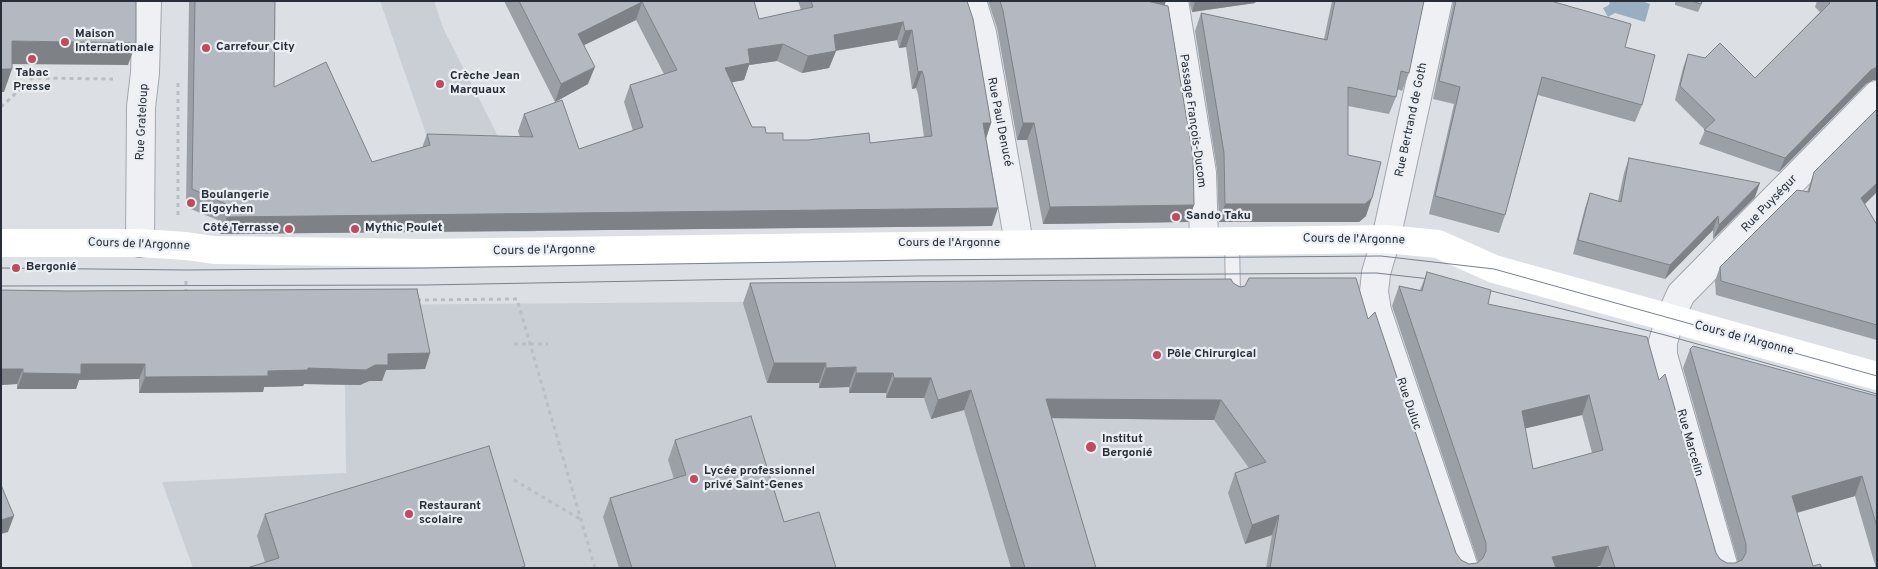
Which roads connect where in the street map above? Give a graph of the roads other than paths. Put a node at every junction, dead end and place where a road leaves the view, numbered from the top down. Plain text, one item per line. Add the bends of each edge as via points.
1 (147, 1) edge
2 (972, 1) edge
3 (1174, 1) edge
4 (1438, 1) edge
5 (1877, 95) edge
6 (1386, 239) junction
7 (1204, 240) junction
8 (1232, 240) junction
9 (1, 242) edge
10 (140, 243) junction
11 (1019, 244) junction
12 (1233, 298) edge
13 (1670, 318) junction
14 (1877, 376) edge
15 (1464, 568) edge
16 (1724, 568) edge

1 - 10 street, Rue Grateloup
2 - 11 street, Rue Paul Denucé via 982,32
3 - 7 street, Passage François-Ducom via 1202,174
4 - 6 street, Rue Bertrand de Goth
5 - 13 street, Rue Puységur via 1681,294
6 - 8 street, Cours de l'Argonne
6 - 13 street, Cours de l'Argonne via 1438,244 1494,269
6 - 15 street, Rue Duluc via 1376,273 1377,311
7 - 8 street, Cours de l'Argonne
7 - 11 street, Cours de l'Argonne
8 - 12 lane
9 - 10 street, Cours de l'Argonne
10 - 11 street, Cours de l'Argonne via 214,250 425,252
13 - 14 street, Cours de l'Argonne
13 - 16 street, Rue Marcelin via 1663,355

